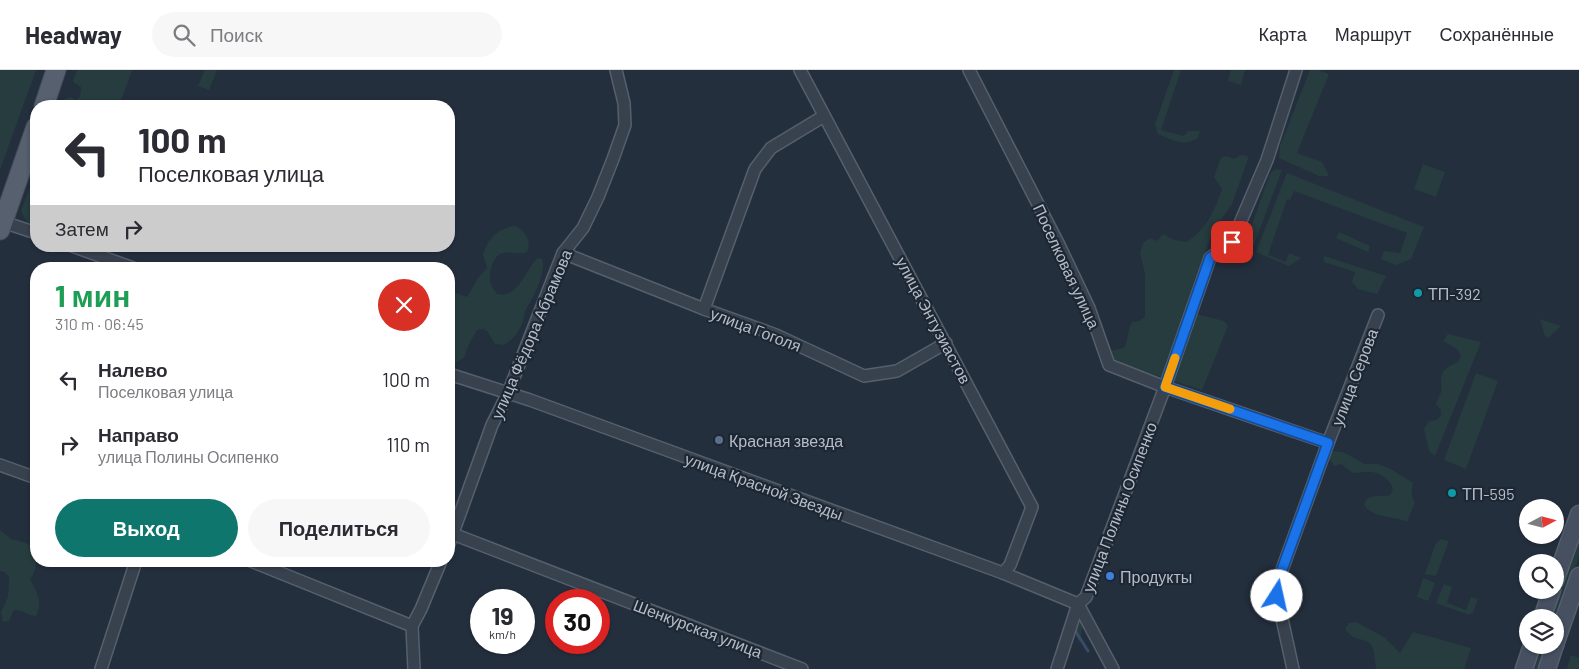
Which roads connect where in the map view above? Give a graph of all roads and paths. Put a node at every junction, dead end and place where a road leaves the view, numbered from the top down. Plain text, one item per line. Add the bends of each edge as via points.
1 (56, 70) edge
2 (616, 70) edge
3 (800, 70) edge
4 (969, 70) edge
5 (1296, 70) edge
6 (46, 100) edge
7 (824, 116) junction
8 (30, 144) edge
9 (2, 226) edge
10 (30, 232) edge
11 (89, 252) edge
12 (564, 253) junction
13 (117, 262) edge
14 (704, 308) junction
15 (1378, 315) dead end
16 (946, 343) junction
17 (455, 376) edge
18 (1165, 387) junction
19 (508, 393) junction
20 (1328, 443) junction
21 (0, 465) edge
22 (30, 476) edge
23 (1579, 514) edge
24 (455, 528) edge
25 (455, 540) edge
26 (1564, 556) edge
27 (134, 567) edge
28 (266, 567) edge
29 (440, 567) edge
30 (1003, 573) junction
31 (1579, 576) edge
32 (1078, 604) junction
33 (1564, 619) edge
34 (412, 626) junction
35 (1529, 654) edge
36 (1552, 654) edge
37 (101, 669) edge
38 (414, 669) edge
39 (802, 669) edge
40 (1057, 669) edge
41 (1113, 669) edge
42 (1293, 669) edge
43 (1524, 669) edge
44 (1546, 669) edge

1 - 6 main road
2 - 12 street, улица Фёдора Абрамова via 624,103 625,125 598,197 583,228
3 - 7 street, улица Энтузиастов
4 - 18 street, Поселковая улица via 1089,308 1109,365
5 - 18 street, улица Полины Осипенко via 1266,160 1232,242 1210,258
7 - 14 street via 771,148 755,169
7 - 16 street, улица Энтузиастов
8 - 9 main road
9 - 10 street
11 - 13 street
12 - 14 street, улица Гоголя
12 - 19 street, улица Фёдора Абрамова
14 - 16 street, улица Гоголя via 776,335 864,376 897,371
15 - 20 street, улица Серова
16 - 30 street, улица Энтузиастов via 1032,506 1010,565
17 - 19 street, улица Красной Звезды
18 - 20 street, Поселковая улица
18 - 32 street, улица Полины Осипенко via 1086,596
19 - 24 street, улица Фёдора Абрамова via 492,426
19 - 30 street, улица Красной Звезды
20 - 42 street, улица Серова via 1279,578 1277,596
21 - 22 street
23 - 26 main road
25 - 39 street, Шенкурская улица
27 - 37 street
28 - 34 street
29 - 34 street
30 - 32 street, улица Красной Звезды
31 - 33 main road
32 - 40 street, улица Полины Осипенко
32 - 41 street
34 - 38 street
35 - 43 main road
36 - 44 main road

